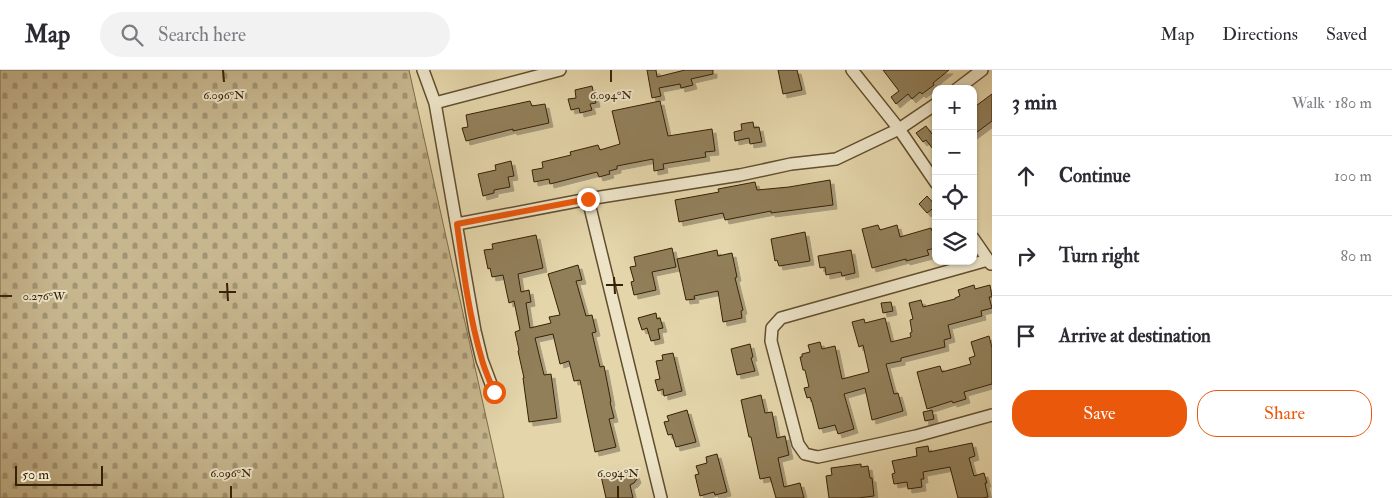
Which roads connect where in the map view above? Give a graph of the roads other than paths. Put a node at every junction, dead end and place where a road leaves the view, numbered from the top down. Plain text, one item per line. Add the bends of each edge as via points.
1 (423, 70) edge
2 (560, 70) edge
3 (852, 70) edge
4 (982, 70) edge
5 (962, 85) edge
6 (436, 103) junction
7 (932, 107) edge
8 (899, 129) junction
9 (932, 177) edge
10 (588, 199) junction
11 (457, 224) junction
12 (977, 244) edge
13 (990, 263) edge
14 (494, 392) dead end
15 (992, 415) edge
16 (661, 498) edge

1 - 6 street
2 - 6 street
3 - 8 street
4 - 5 street
6 - 11 street
7 - 8 street
8 - 9 street
8 - 10 street via 836,158
10 - 11 street
10 - 16 street
11 - 14 street via 475,331
12 - 13 street
13 - 15 street via 781,318 772,328 771,341 798,444 805,454 818,457 916,436

